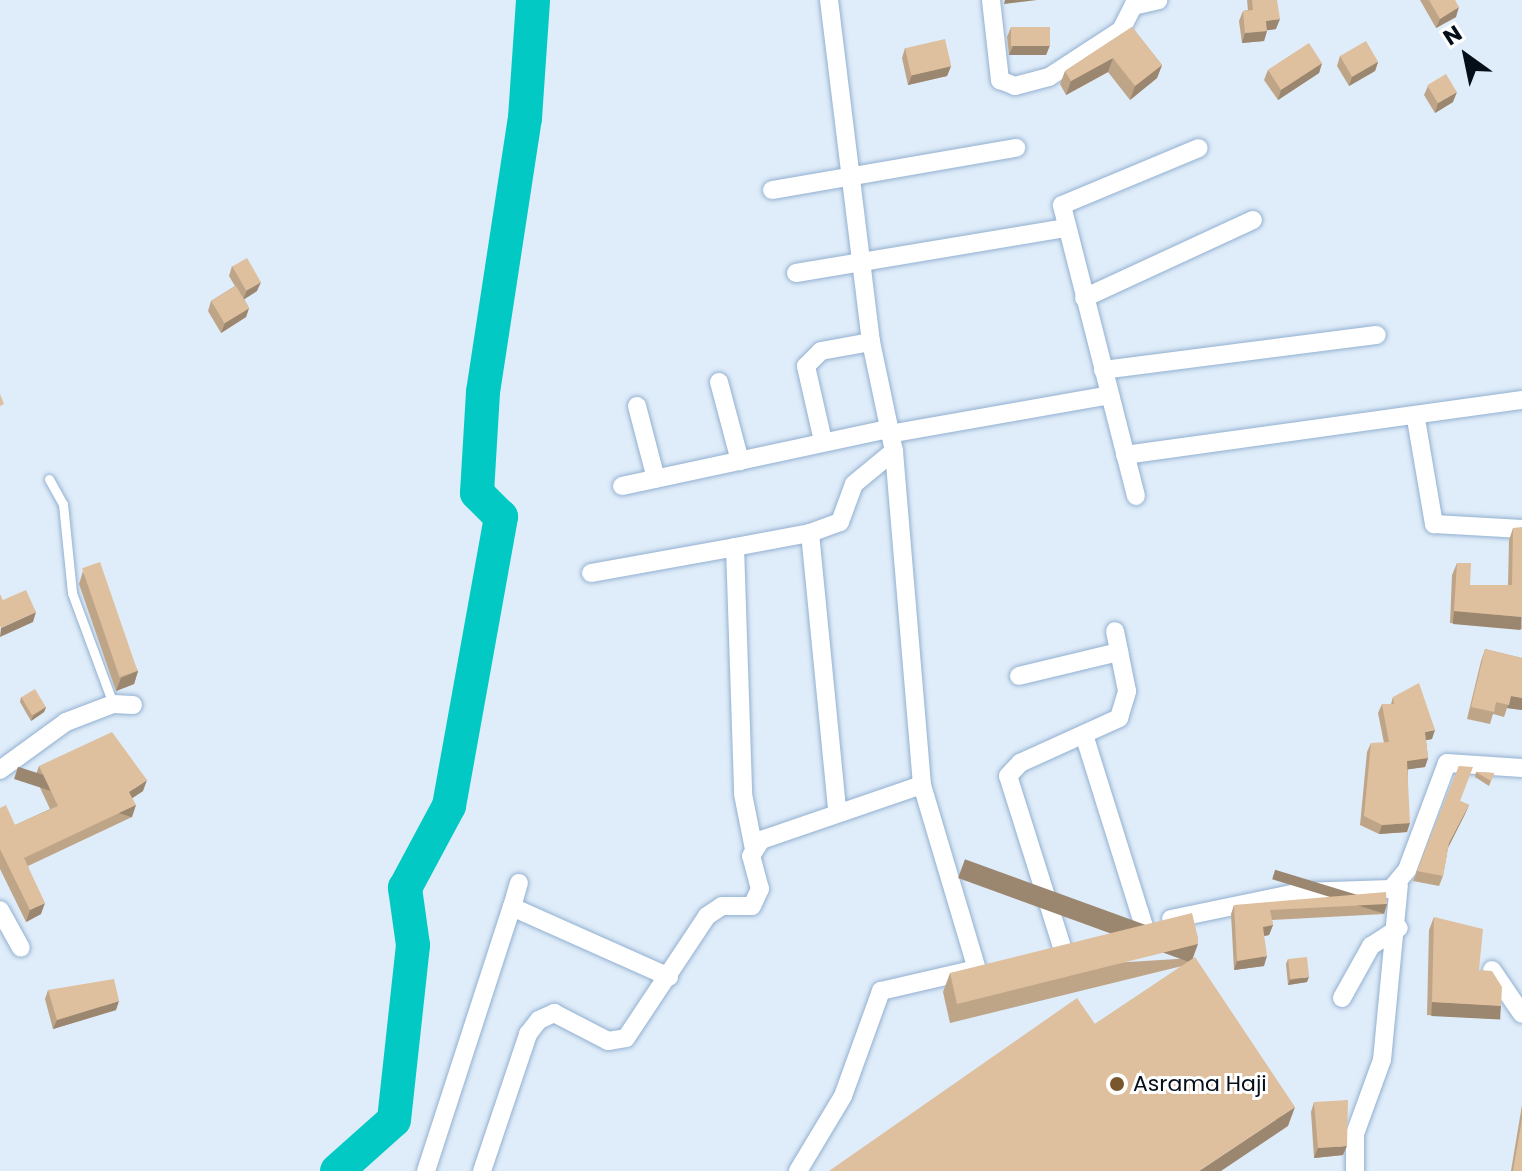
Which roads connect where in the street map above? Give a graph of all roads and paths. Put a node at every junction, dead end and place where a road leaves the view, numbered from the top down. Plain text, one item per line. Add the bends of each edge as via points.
1 (829, 0) edge
2 (991, 0) edge
3 (1158, 0) edge
4 (1016, 148) dead end
5 (1199, 148) dead end
6 (848, 176) junction
7 (772, 190) dead end
8 (1253, 220) dead end
9 (1066, 228) junction
10 (861, 262) junction
11 (796, 273) dead end
12 (1084, 298) junction
13 (1377, 335) dead end
14 (871, 342) junction
15 (1103, 370) junction
16 (719, 382) dead end
17 (1110, 395) junction
18 (1522, 400) edge
19 (637, 406) dead end
20 (1416, 419) junction
21 (890, 438) junction
22 (823, 441) junction
23 (1125, 455) junction
24 (740, 461) junction
25 (49, 479) dead end
26 (656, 479) junction
27 (622, 486) dead end
28 (1136, 496) dead end
29 (1522, 529) edge
30 (810, 533) junction
31 (735, 547) junction
32 (591, 573) dead end
33 (1115, 631) dead end
34 (1119, 652) junction
35 (1019, 676) dead end
36 (113, 704) junction
37 (133, 705) dead end
38 (1085, 738) junction
39 (1522, 768) edge
40 (0, 770) edge
41 (922, 785) junction
42 (837, 810) junction
43 (754, 849) junction
44 (519, 883) dead end
45 (1399, 885) junction
46 (512, 907) junction
47 (0, 910) edge
48 (1144, 926) junction
49 (1399, 928) junction
50 (1117, 933) edge
51 (1090, 940) edge
52 (1062, 947) junction
53 (21, 948) dead end
54 (1034, 955) edge
55 (1005, 962) edge
56 (977, 969) junction
57 (1492, 970) edge
58 (669, 977) junction
59 (1342, 998) dead end
60 (1522, 1014) edge
61 (426, 1171) edge
62 (482, 1171) edge
63 (798, 1171) edge
64 (1355, 1171) edge

1 - 6 street
2 - 3 street via 1000,80 1015,86 1049,77 1121,30 1133,6
4 - 6 street
5 - 9 street via 1062,205
6 - 7 street
6 - 10 street
8 - 12 street
9 - 10 street
9 - 12 street
10 - 11 street
10 - 14 street
12 - 15 street
13 - 15 street
14 - 21 street
14 - 22 street via 810,357
15 - 17 street
16 - 24 street
17 - 21 street
17 - 23 street
18 - 20 street
19 - 26 street
20 - 23 street
20 - 29 street via 1434,524
21 - 22 street
21 - 30 street via 854,484 840,522
21 - 41 street
22 - 24 street
23 - 28 street
24 - 26 street
25 - 36 lane via 63,504 72,593
26 - 27 street
30 - 31 street
30 - 42 street
31 - 32 street
31 - 43 street via 743,794
33 - 34 street
34 - 35 street
34 - 38 street via 1127,691 1122,711 1112,726
36 - 37 street
36 - 40 street via 51,731
38 - 48 street
38 - 52 street via 1020,763 1008,776
39 - 45 street via 1447,763
41 - 42 street
41 - 56 street
42 - 43 street via 769,833
43 - 58 street via 760,889 752,906 714,910
44 - 46 street
45 - 48 street via 1231,902
45 - 49 street
46 - 58 street
46 - 61 street
47 - 53 street
48 - 50 street
49 - 59 street via 1371,946
49 - 64 street via 1382,1060 1355,1134
51 - 52 street
52 - 54 street
55 - 56 street
56 - 63 street via 881,991 843,1096
57 - 60 street
58 - 62 street via 620,1041 554,1013 533,1026

